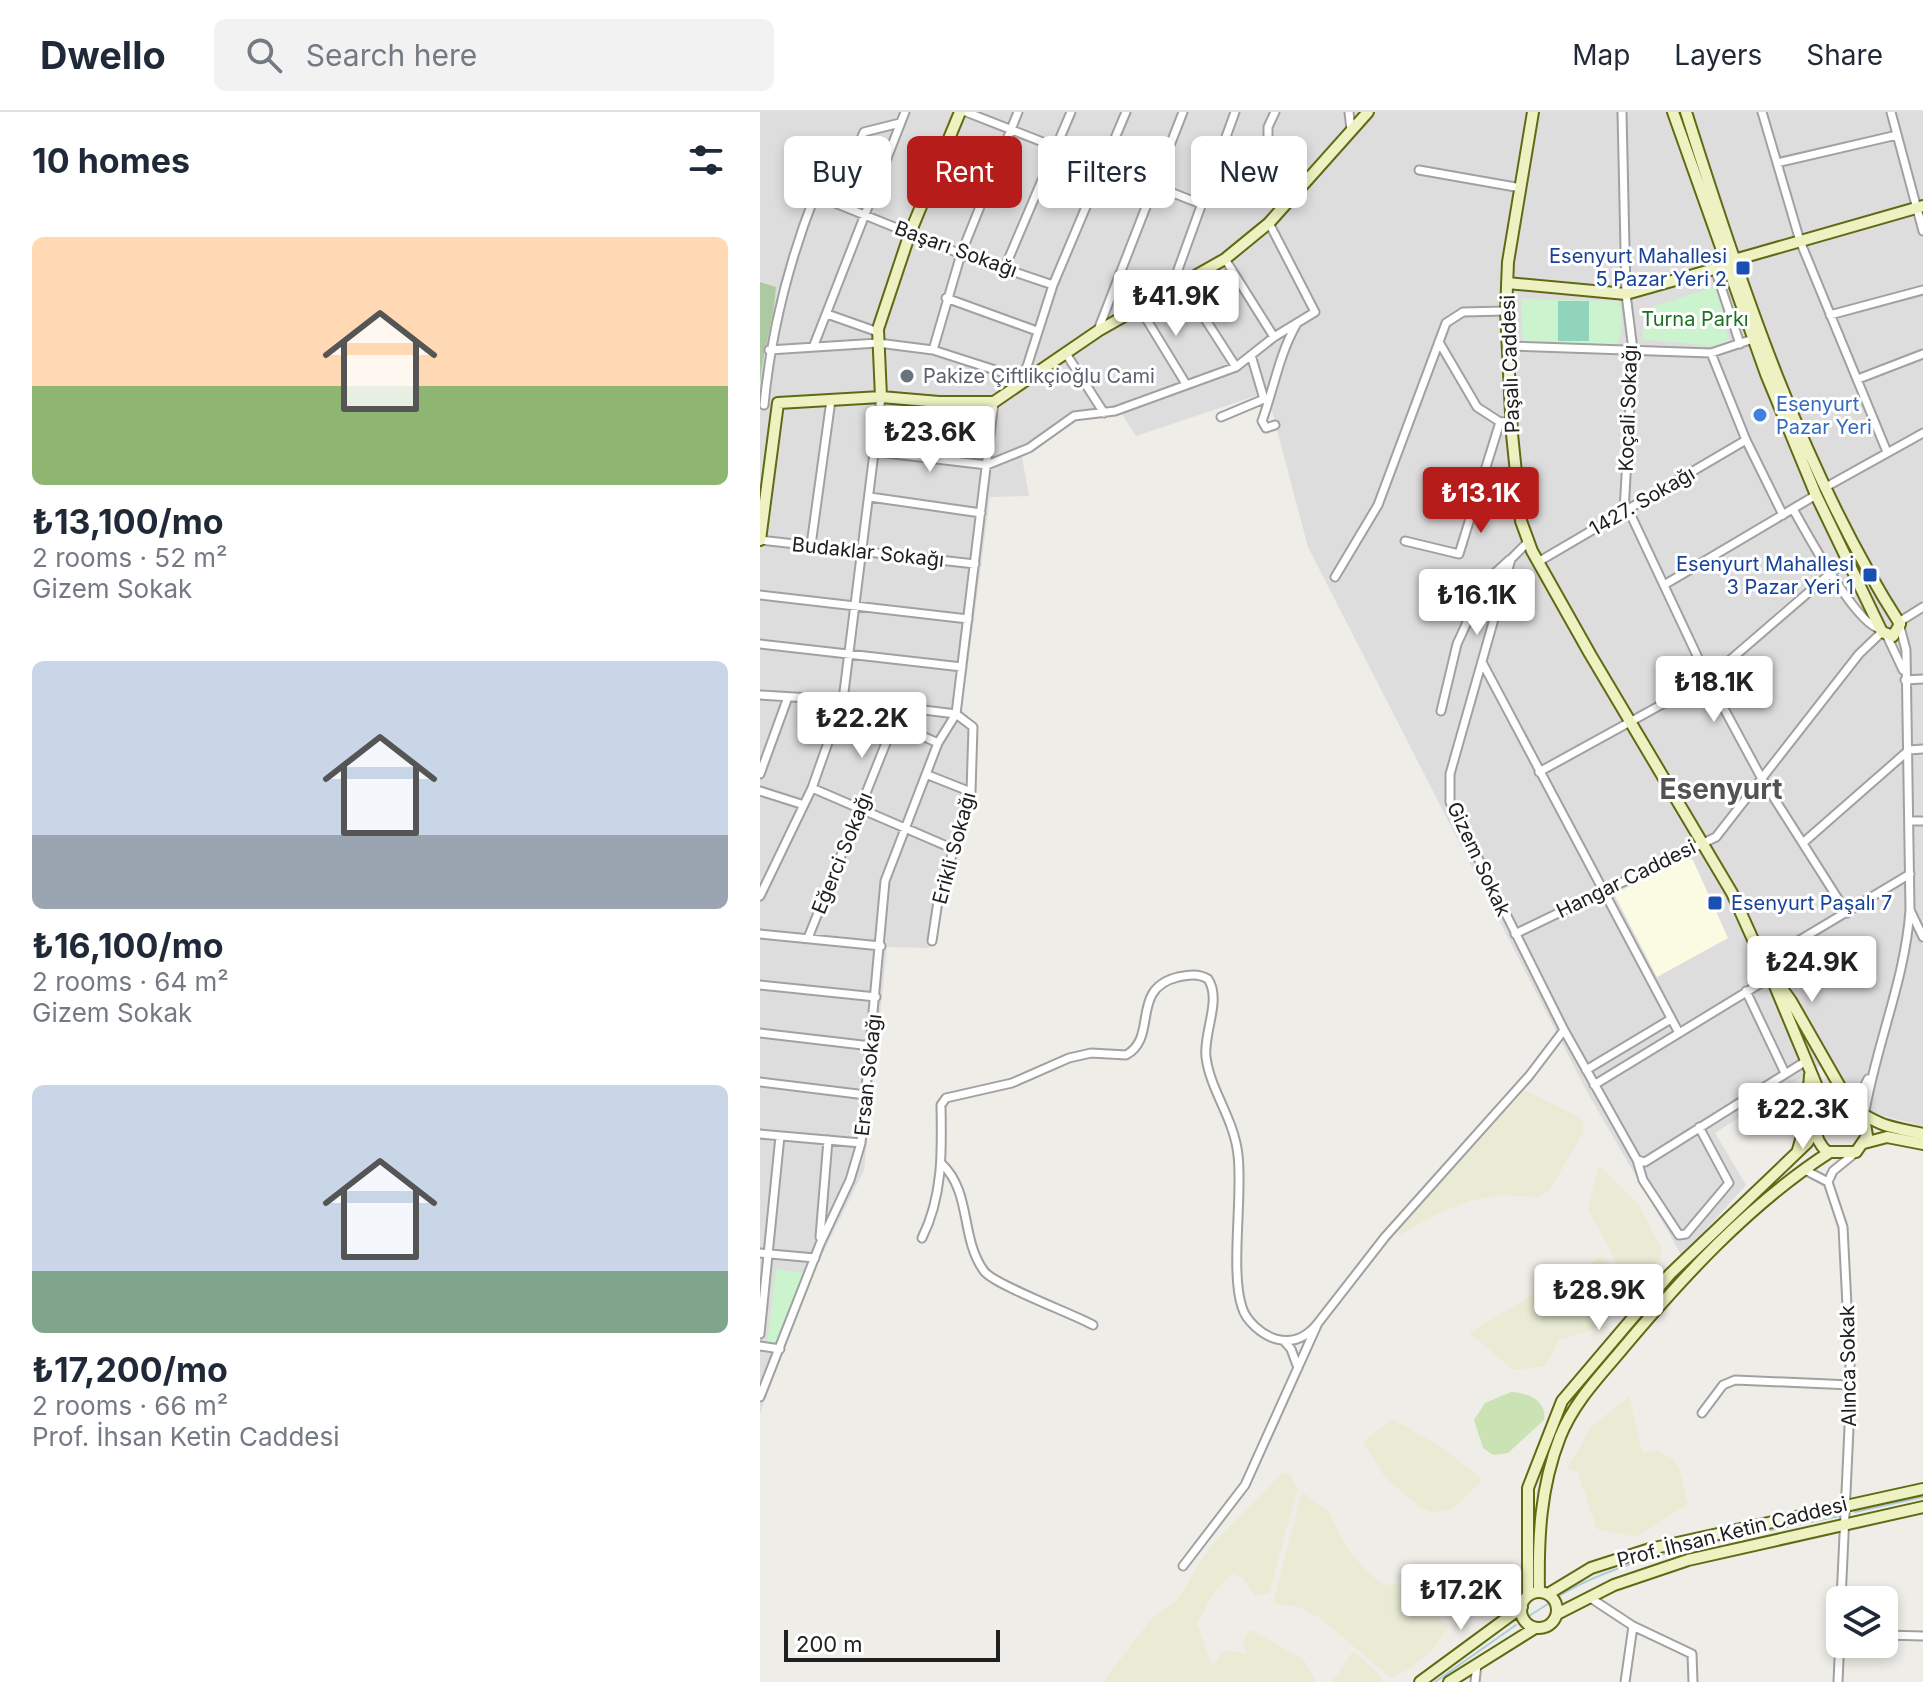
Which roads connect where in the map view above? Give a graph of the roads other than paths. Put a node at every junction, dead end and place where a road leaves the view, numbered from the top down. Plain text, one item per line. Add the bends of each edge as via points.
1 (905, 112) edge
2 (963, 112) edge
3 (1018, 112) edge
4 (1071, 112) edge
5 (1126, 112) edge
6 (1183, 112) edge
7 (1235, 112) edge
8 (1275, 112) edge
9 (1348, 112) edge
10 (1368, 112) edge
11 (1533, 112) edge
12 (1622, 112) edge
13 (1673, 112) edge
14 (1686, 112) edge
15 (1762, 112) edge
16 (1891, 112) edge
17 (900, 123) junction
18 (1010, 129) junction
19 (1351, 130) junction
20 (1897, 135) junction
21 (862, 136) edge
22 (1061, 136) edge
23 (1116, 136) edge
24 (1173, 136) edge
25 (1226, 136) edge
26 (1268, 136) edge
27 (1038, 140) edge
28 (1777, 163) junction
29 (1419, 170) dead end
30 (1521, 188) junction
31 (1038, 189) edge
32 (1920, 207) edge
33 (810, 208) edge
34 (849, 208) edge
35 (1086, 208) edge
36 (1145, 208) edge
37 (1200, 208) edge
38 (862, 213) junction
39 (1269, 223) junction
40 (1923, 231) edge
41 (910, 233) junction
42 (1800, 241) junction
43 (961, 254) junction
44 (1225, 259) junction
45 (1725, 265) junction
46 (1005, 267) junction
47 (1182, 283) junction
48 (1507, 283) junction
49 (1053, 285) junction
50 (1171, 289) junction
51 (1923, 290) edge
52 (1626, 294) junction
53 (946, 298) junction
54 (1139, 307) junction
55 (1506, 311) junction
56 (827, 314) junction
57 (1830, 315) junction
58 (1296, 324) junction
59 (1037, 331) junction
60 (1098, 331) junction
61 (1274, 337) junction
62 (878, 338) junction
63 (1753, 339) junction
64 (1439, 342) junction
65 (1740, 344) junction
66 (814, 345) junction
67 (1508, 346) junction
68 (769, 350) junction
69 (933, 350) junction
70 (1633, 350) junction
71 (1065, 352) junction
72 (1711, 353) junction
73 (1923, 354) edge
74 (1251, 355) junction
75 (1236, 367) junction
76 (1023, 379) junction
77 (1858, 379) junction
78 (1186, 384) junction
79 (881, 397) junction
80 (831, 400) junction
81 (994, 402) junction
82 (778, 403) junction
83 (762, 407) edge
84 (1104, 413) junction
85 (1221, 417) dead end
86 (1506, 421) junction
87 (1275, 425) dead end
88 (1923, 433) edge
89 (1746, 440) junction
90 (877, 452) junction
91 (1887, 452) junction
92 (987, 465) junction
93 (1826, 487) junction
94 (1816, 495) junction
95 (870, 497) junction
96 (1793, 509) junction
97 (1626, 510) junction
98 (981, 513) junction
99 (1783, 515) junction
100 (760, 540) edge
101 (1405, 541) dead end
102 (1529, 541) junction
103 (811, 545) junction
104 (863, 550) junction
105 (1511, 559) junction
106 (1846, 560) junction
107 (1538, 562) junction
108 (975, 564) junction
109 (1829, 575) junction
110 (1335, 577) dead end
111 (1664, 585) junction
112 (760, 595) edge
113 (856, 605) junction
114 (1923, 607) edge
115 (968, 619) junction
116 (1899, 623) junction
117 (1883, 631) junction
118 (760, 644) edge
119 (850, 653) junction
120 (1482, 662) junction
121 (962, 667) junction
122 (1905, 676) junction
123 (1708, 679) junction
124 (1923, 679) edge
125 (760, 695) edge
126 (788, 697) junction
127 (843, 700) junction
128 (1441, 711) dead end
129 (956, 714) junction
130 (1632, 722) junction
131 (894, 723) junction
132 (938, 743) junction
133 (1923, 749) edge
134 (1909, 750) junction
135 (1539, 772) junction
136 (760, 774) edge
137 (928, 775) junction
138 (1762, 779) junction
139 (812, 788) junction
140 (760, 791) edge
141 (971, 792) junction
142 (804, 805) junction
143 (860, 808) junction
144 (1909, 821) junction
145 (1923, 821) edge
146 (907, 828) junction
147 (1701, 842) junction
148 (1804, 842) junction
149 (956, 850) junction
150 (1910, 874) junction
151 (1602, 891) junction
152 (760, 896) edge
153 (1910, 910) junction
154 (1847, 913) junction
155 (760, 934) edge
156 (1515, 934) junction
157 (1923, 937) edge
158 (808, 938) junction
159 (932, 941) dead end
160 (881, 946) junction
161 (1763, 962) junction
162 (1771, 977) junction
163 (760, 985) edge
164 (1746, 991) junction
165 (876, 997) junction
166 (1671, 1019) junction
167 (1564, 1030) junction
168 (760, 1033) edge
169 (1679, 1033) junction
170 (871, 1046) junction
171 (1808, 1065) junction
172 (1586, 1070) junction
173 (1785, 1073) junction
174 (1871, 1074) junction
175 (760, 1082) edge
176 (1594, 1085) junction
177 (866, 1095) junction
178 (1825, 1106) junction
179 (1852, 1106) junction
180 (1864, 1117) junction
181 (1699, 1127) junction
182 (1815, 1129) junction
183 (760, 1134) edge
184 (1923, 1134) edge
185 (780, 1136) junction
186 (828, 1140) junction
187 (861, 1143) junction
188 (1864, 1143) junction
189 (1923, 1144) edge
190 (1830, 1152) junction
191 (1856, 1152) junction
192 (1796, 1154) junction
193 (1637, 1160) junction
194 (942, 1164) junction
195 (1805, 1170) junction
196 (1828, 1182) junction
197 (922, 1238) dead end
198 (820, 1244) junction
199 (764, 1254) edge
200 (815, 1258) junction
201 (1318, 1323) junction
202 (1093, 1325) dead end
203 (760, 1334) edge
204 (1283, 1340) junction
205 (760, 1346) edge
206 (780, 1349) junction
207 (1298, 1371) junction
208 (1851, 1385) junction
209 (760, 1397) edge
210 (1702, 1413) dead end
211 (1923, 1489) edge
212 (1846, 1504) junction
213 (1923, 1507) edge
214 (1847, 1522) junction
215 (1183, 1566) dead end
216 (1842, 1586) edge
217 (1539, 1594) junction
218 (1589, 1597) junction
219 (1522, 1607) junction
220 (1557, 1614) junction
221 (1633, 1626) junction
222 (1535, 1628) junction
223 (1898, 1635) edge
224 (1923, 1636) edge
225 (1839, 1658) edge
226 (1478, 1663) junction
227 (1420, 1682) edge
228 (1449, 1682) edge
229 (1475, 1682) edge
230 (1625, 1682) edge
231 (1693, 1682) edge
232 (1838, 1682) edge

1 - 17 street
2 - 18 street
2 - 41 street
3 - 18 street
4 - 22 street
5 - 23 street
6 - 24 street
7 - 25 street
8 - 26 street
9 - 19 street
10 - 19 street
11 - 30 street, Paşalı Caddesi
12 - 52 street, Koçali Sokağı
13 - 45 street
14 - 45 street
15 - 28 street
16 - 20 street
17 - 21 street
17 - 38 street
18 - 27 street
18 - 43 street
19 - 39 street
20 - 28 street
20 - 32 street
28 - 42 street
29 - 30 street
30 - 48 street, Paşalı Caddesi
31 - 46 street
32 - 40 street
32 - 42 street
33 - 68 street, Başarı Sokağı via 789,262
34 - 38 street, Başarı Sokağı
35 - 49 street
36 - 60 street
37 - 50 street
38 - 41 street, Başarı Sokağı
38 - 56 street
39 - 44 street
39 - 58 street via 1315,312
41 - 43 street, Başarı Sokağı
41 - 62 street
42 - 45 street
42 - 57 street
43 - 46 street, Başarı Sokağı
43 - 53 street
44 - 47 street
44 - 61 street
45 - 52 street
45 - 63 street
45 - 65 street
45 - 93 street
46 - 49 street, Başarı Sokağı
47 - 50 street
47 - 75 street
48 - 52 street
48 - 55 street, Paşalı Caddesi
49 - 59 street
50 - 54 street
51 - 57 street
52 - 70 street, Koçali Sokağı
53 - 59 street
53 - 69 street
54 - 60 street
54 - 78 street
55 - 64 street via 1457,314 1446,323
55 - 67 street, Paşalı Caddesi
56 - 62 street
56 - 66 street
57 - 77 street
58 - 61 street
58 - 87 street via 1281,350 1274,392 1262,421 1266,428
59 - 76 street
60 - 71 street
61 - 74 street
62 - 66 street
62 - 69 street
62 - 79 street
63 - 65 street
63 - 94 street
64 - 86 street via 1477,407
64 - 110 street via 1378,505
65 - 72 street
66 - 68 street
67 - 70 street
67 - 86 street, Paşalı Caddesi
68 - 83 street
69 - 76 street
70 - 72 street
70 - 97 street, Koçali Sokağı
71 - 76 street
71 - 84 street
72 - 89 street
73 - 77 street
74 - 75 street
74 - 85 street via 1264,399
75 - 78 street
76 - 81 street
77 - 91 street
78 - 84 street
79 - 80 street
79 - 81 street
79 - 90 street
80 - 82 street
80 - 103 street
81 - 92 street
82 - 83 street
82 - 100 street
84 - 92 street via 1074,416 1029,448
86 - 101 street via 1459,554
86 - 102 street, Paşalı Caddesi via 1521,521
88 - 91 street
89 - 97 street, 1427. Sokağı
89 - 99 street
90 - 92 street
90 - 95 street
91 - 93 street
92 - 98 street
93 - 116 street via 1855,550
94 - 96 street
94 - 106 street
95 - 98 street
95 - 104 street
96 - 99 street
96 - 109 street
97 - 107 street, 1427. Sokağı
97 - 111 street
98 - 108 street
99 - 111 street
100 - 103 street, Budaklar Sokağı
102 - 105 street, Gizem Sokak
102 - 107 street, Paşalı Caddesi
103 - 104 street, Budaklar Sokağı
104 - 108 street, Budaklar Sokağı
104 - 113 street
105 - 120 street, Gizem Sokak
105 - 128 street via 1486,581 1457,644
106 - 109 street
106 - 117 street
107 - 130 street, Paşalı Caddesi
108 - 115 street
109 - 117 street via 1871,625
109 - 123 street
111 - 123 street
112 - 113 street
113 - 115 street
113 - 119 street
114 - 116 street
115 - 121 street
116 - 117 street via 1896,635
116 - 117 street via 1885,618
116 - 122 street
117 - 122 street
117 - 138 street, Hangar Caddesi via 1859,654
118 - 119 street
119 - 121 street
119 - 127 street
120 - 135 street
120 - 156 street, Gizem Sokak via 1450,774 1450,802
121 - 129 street
122 - 124 street
122 - 134 street
123 - 130 street
123 - 138 street
125 - 126 street
126 - 127 street
126 - 136 street
127 - 129 street
127 - 131 street
127 - 139 street
129 - 132 street, Ersan Sokağı
129 - 141 street, Erikli Sokağı via 973,727
130 - 135 street
130 - 147 street, Paşalı Caddesi
131 - 132 street
131 - 143 street, Eğerci Sokağı
132 - 137 street, Ersan Sokağı
133 - 134 street
134 - 144 street
134 - 148 street
135 - 151 street
137 - 141 street
137 - 146 street, Ersan Sokağı
138 - 147 street, Hangar Caddesi via 1716,837
138 - 148 street
139 - 142 street
139 - 143 street
140 - 142 street
141 - 149 street, Erikli Sokağı
142 - 152 street
143 - 146 street
143 - 158 street, Eğerci Sokağı
144 - 145 street
144 - 150 street
146 - 149 street
146 - 160 street, Ersan Sokağı via 885,881
147 - 151 street, Hangar Caddesi
147 - 161 street, Paşalı Caddesi via 1732,893
148 - 154 street
149 - 159 street, Erikli Sokağı via 938,901
150 - 153 street
150 - 154 street
151 - 156 street, Hangar Caddesi
151 - 166 street
153 - 157 street
153 - 174 street via 1904,955
154 - 161 street
155 - 158 street
156 - 167 street, Gizem Sokak
158 - 160 street
160 - 165 street, Ersan Sokağı
161 - 162 street, Paşalı Caddesi
162 - 164 street
162 - 171 street
162 - 179 street, Paşalı Caddesi via 1791,1001
163 - 165 street
164 - 169 street
164 - 173 street
165 - 170 street, Ersan Sokağı
166 - 169 street
166 - 172 street
167 - 172 street, Gizem Sokak
167 - 201 street
168 - 170 street
169 - 176 street
170 - 177 street, Ersan Sokağı
171 - 173 street
171 - 178 street
171 - 192 street via 1806,1123
172 - 176 street, Gizem Sokak
173 - 181 street
174 - 179 street
174 - 180 street
175 - 177 street
176 - 193 street, Gizem Sokak
177 - 187 street, Ersan Sokağı
178 - 179 street
178 - 182 street
179 - 180 street
180 - 184 street
180 - 188 street
181 - 193 street via 1645,1162
181 - 193 street, Gizem Sokak via 1729,1183 1686,1234 1675,1233
182 - 190 street via 1818,1142
182 - 192 street
183 - 185 street
185 - 186 street
185 - 199 street
186 - 187 street
186 - 198 street
187 - 198 street, Ersan Sokağı
188 - 189 street via 1887,1137
188 - 191 street
190 - 191 street
190 - 195 street
191 - 196 street
192 - 217 street via 1670,1274 1562,1401 1528,1488
194 - 197 street
194 - 202 street via 958,1184 983,1270 1003,1285
194 - 204 street via 941,1105 946,1098 1012,1083 1069,1058 1126,1055 1137,1046 1148,1000 1159,985 1203,976 1213,991 1206,1056 1239,1156 1241,1305 1258,1328
195 - 196 street
195 - 217 street via 1682,1279 1577,1403 1543,1490
196 - 208 street, Alınca Sokak via 1843,1227
198 - 200 street, Ersan Sokağı
199 - 200 street
199 - 203 street
200 - 206 street, Ersan Sokağı
201 - 204 street via 1301,1339
201 - 207 street
204 - 207 street
205 - 206 street
206 - 209 street, Ersan Sokağı
207 - 215 street via 1245,1485
208 - 210 street via 1735,1380 1723,1385
208 - 212 street, Alınca Sokak
211 - 212 street, Prof. İhsan Ketin Caddesi
212 - 214 street, Alınca Sokak
212 - 217 street, Prof. İhsan Ketin Caddesi via 1650,1549 1591,1568
213 - 214 street, Prof. İhsan Ketin Caddesi
214 - 216 street, Alınca Sokak
214 - 218 street, Prof. İhsan Ketin Caddesi via 1688,1560
217 - 219 street
217 - 220 street
218 - 220 street, Prof. İhsan Ketin Caddesi
218 - 221 street
219 - 222 street via 1524,1622
219 - 227 street
220 - 222 street via 1549,1625
221 - 230 street
221 - 231 street via 1692,1654
222 - 226 street
223 - 224 street
225 - 232 street
226 - 228 street
226 - 229 street

